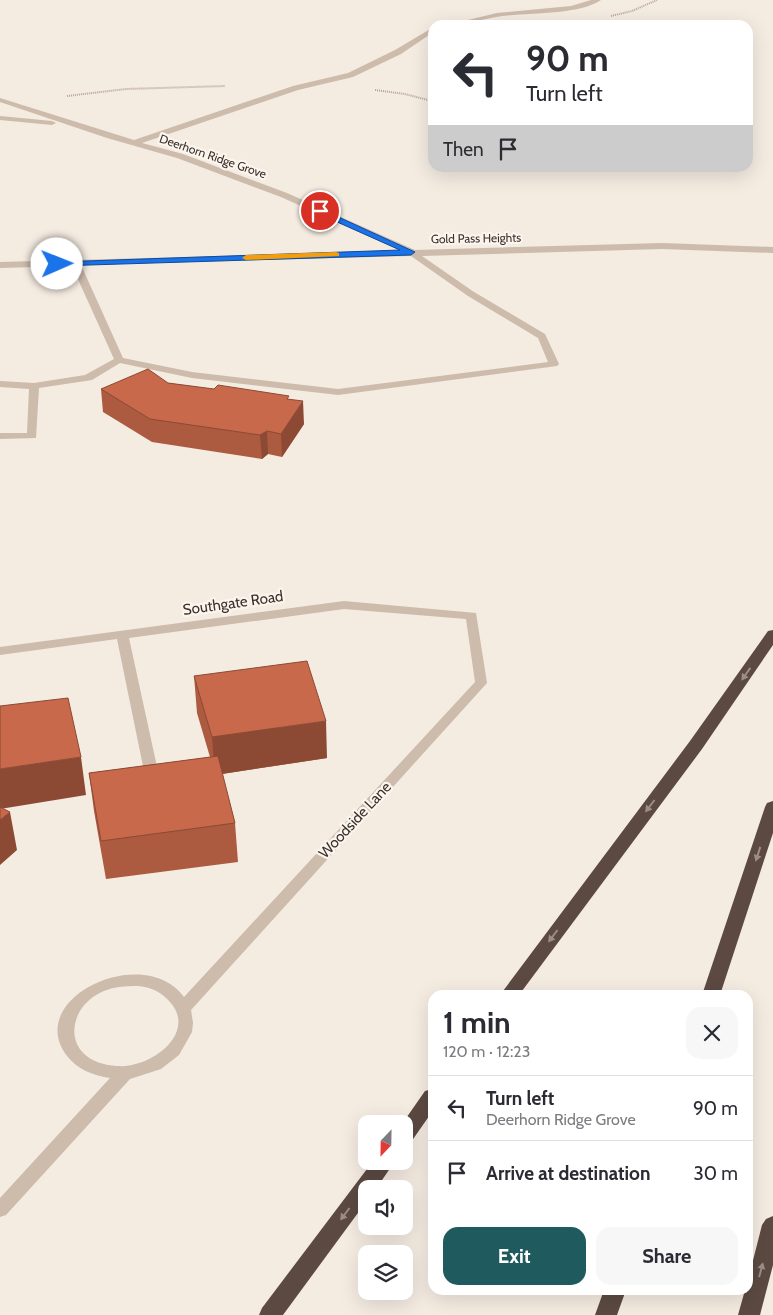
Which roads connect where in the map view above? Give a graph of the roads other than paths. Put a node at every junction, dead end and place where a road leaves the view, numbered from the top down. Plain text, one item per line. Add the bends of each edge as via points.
1 (598, 0) edge
2 (474, 20) edge
3 (428, 33) edge
4 (0, 100) edge
5 (0, 118) edge
6 (75, 125) junction
7 (134, 143) junction
8 (773, 250) edge
9 (411, 252) junction
10 (76, 264) junction
11 (0, 265) edge
12 (119, 360) junction
13 (0, 384) edge
14 (34, 386) junction
15 (0, 436) edge
16 (472, 616) joint
17 (122, 634) junction
18 (773, 634) edge
19 (0, 651) edge
20 (152, 776) edge
21 (773, 807) edge
22 (513, 990) edge
23 (713, 990) edge
24 (184, 1007) junction
25 (124, 1074) junction
26 (428, 1103) edge
27 (413, 1124) edge
28 (378, 1170) edge
29 (0, 1210) edge
30 (773, 1225) edge
31 (613, 1295) edge
32 (270, 1315) edge
33 (606, 1315) edge
34 (749, 1315) edge

1 - 2 street via 572,8
3 - 7 street via 398,52 350,75 296,88
4 - 6 street, Deerhorn Ridge Grove
5 - 6 street
6 - 7 street, Deerhorn Ridge Grove
7 - 9 street, Deerhorn Ridge Grove via 180,156 284,195
8 - 9 street, Gold Pass Heights via 662,246
9 - 10 street, Gold Pass Heights
9 - 12 street via 471,294 542,336 554,364 338,392 192,375
10 - 11 street, Gold Pass Heights
10 - 12 street
12 - 14 street via 88,378
13 - 14 street
14 - 15 street via 32,436
16 - 17 street, Southgate Road via 344,605
16 - 24 street, Woodside Lane via 481,683
17 - 19 street, Southgate Road
17 - 20 street
18 -> 22 highway via 696,745
21 -> 23 highway
24 - 25 street via 187,1020 180,1044 166,1059 147,1069
24 - 25 street via 157,984 139,981 107,984 88,993 76,1004 67,1020 65,1036 73,1054 87,1067
25 - 29 street
26 - 27 highway
28 -> 32 highway
34 -> 30 highway
31 - 33 highway

